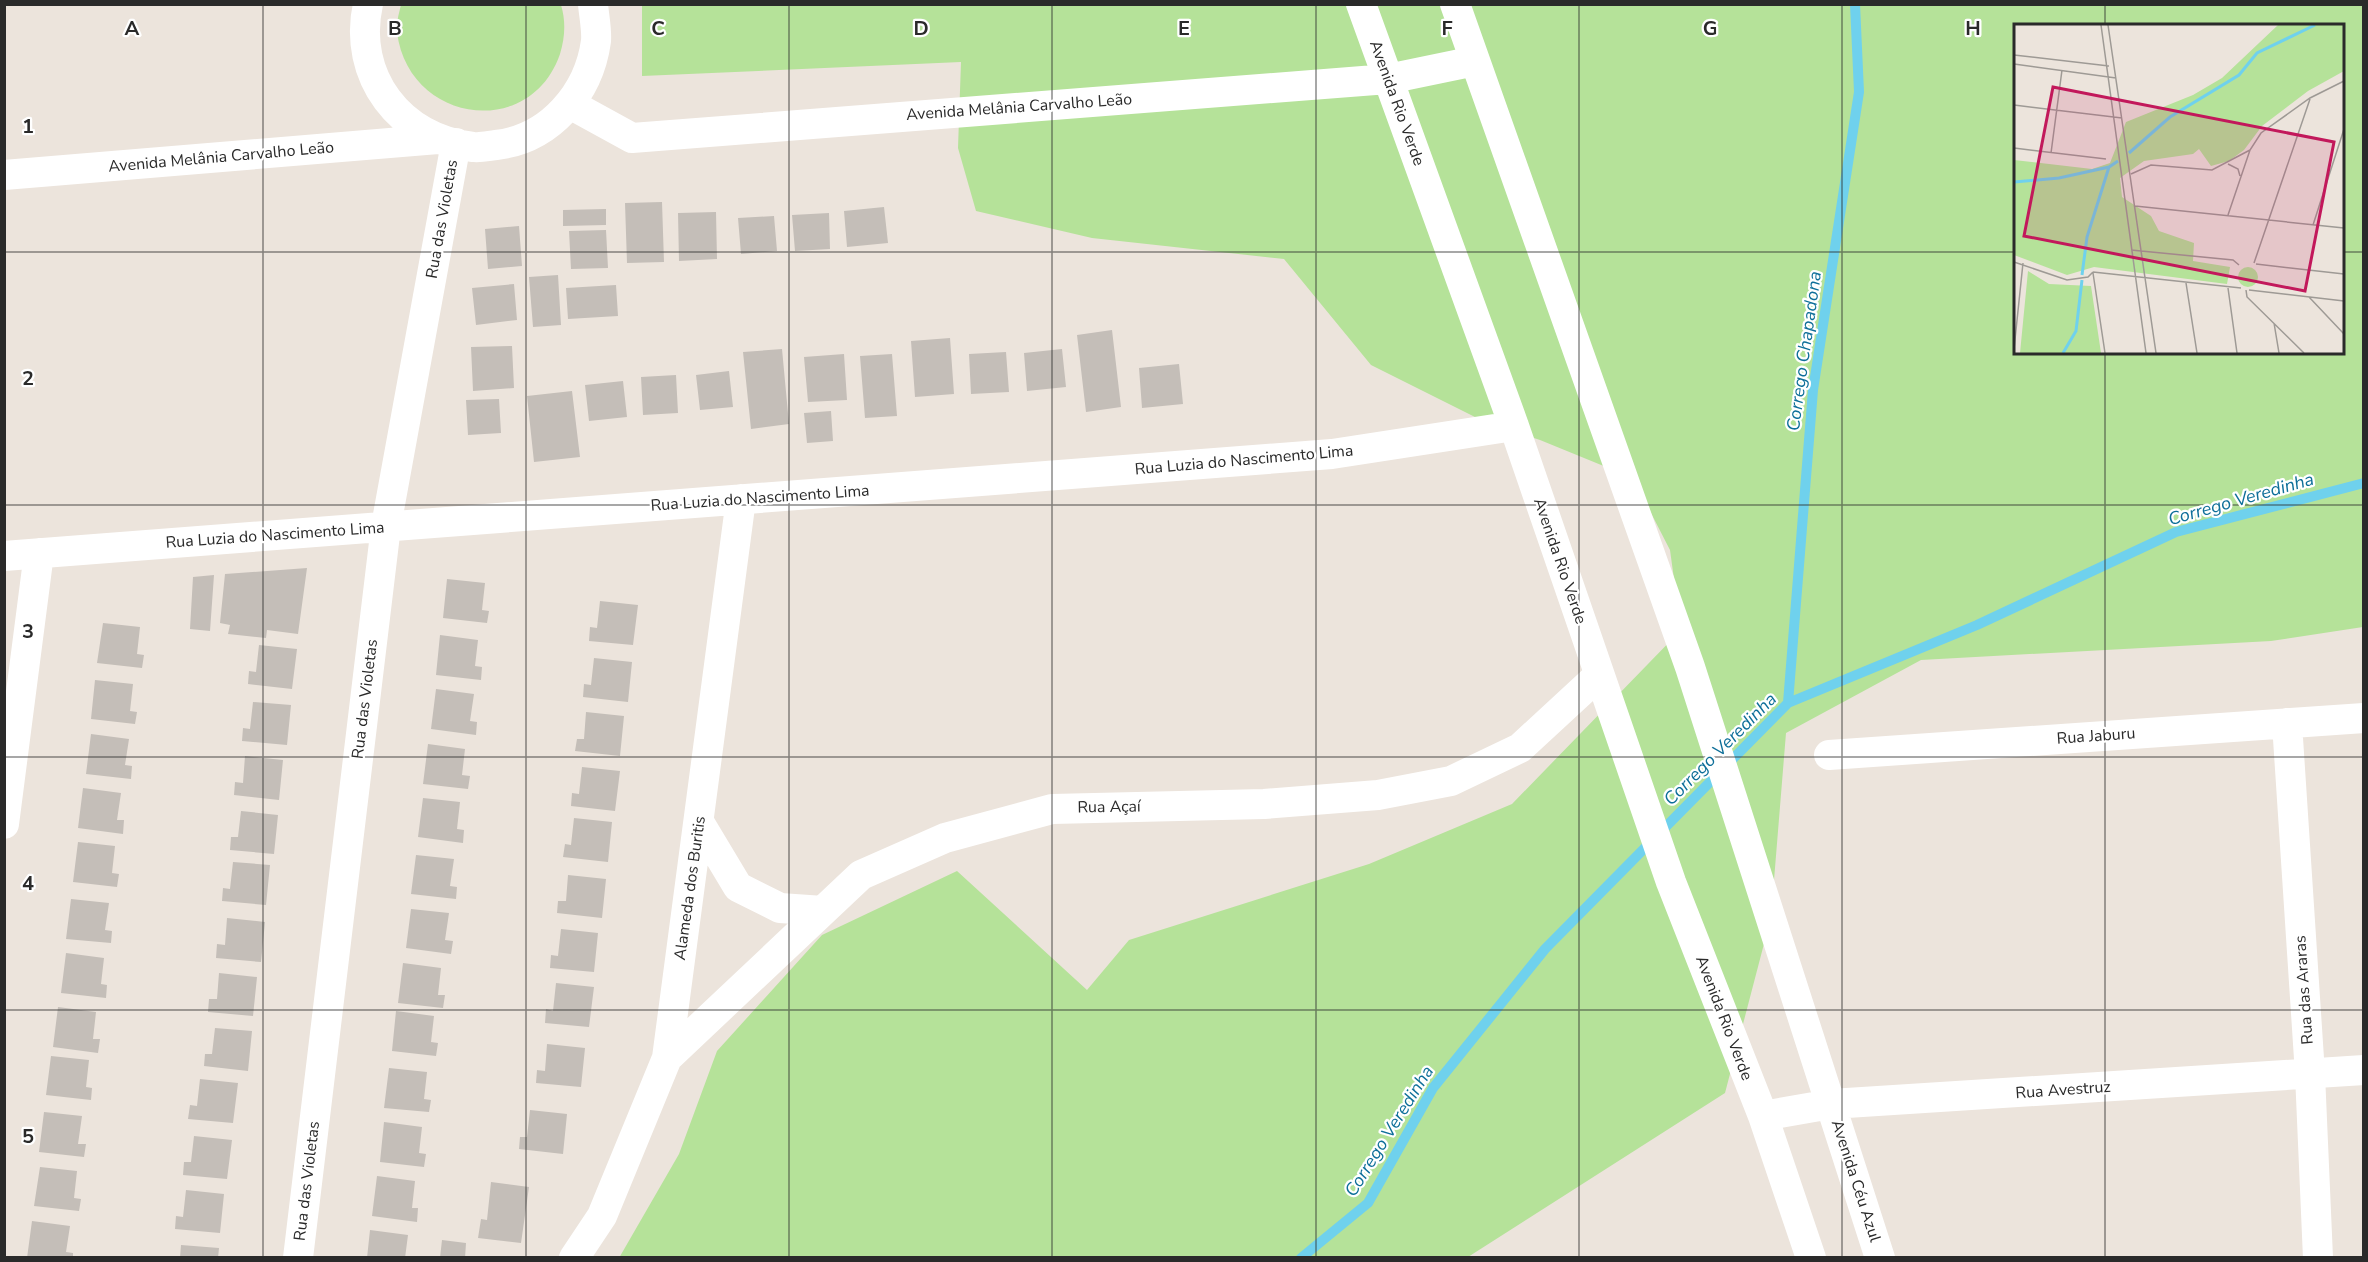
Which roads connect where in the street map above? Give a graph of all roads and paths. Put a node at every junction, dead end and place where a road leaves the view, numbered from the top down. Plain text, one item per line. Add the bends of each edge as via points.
1 (368, 4) edge
2 (593, 4) edge
3 (1361, 4) edge
4 (1455, 4) edge
5 (1475, 61) junction
6 (1389, 80) junction
7 (570, 104) junction
8 (447, 141) junction
9 (4, 175) edge
10 (1514, 426) junction
11 (741, 499) junction
12 (386, 526) junction
13 (39, 553) junction
14 (4, 556) edge
15 (1598, 676) junction
16 (2364, 718) edge
17 (2287, 723) junction
18 (1829, 755) dead end
19 (699, 822) junction
20 (4, 824) edge
21 (823, 911) junction
22 (667, 1058) junction
23 (2364, 1071) edge
24 (2310, 1074) junction
25 (1831, 1104) junction
26 (1763, 1116) junction
27 (297, 1257) edge
28 (574, 1257) edge
29 (1811, 1257) edge
30 (1880, 1257) edge
31 (2318, 1257) edge

1 - 8 street via 364,25 367,61 382,94 407,122
2 - 7 street via 596,39 589,73
3 - 6 street, Avenida Rio Verde
4 - 5 street
5 - 6 street, Avenida Melânia Carvalho Leão
5 - 25 street via 1690,667
6 - 7 street, Avenida Melânia Carvalho Leão via 632,138
6 - 10 street, Avenida Rio Verde
7 - 8 street via 544,128 511,143 475,147
8 - 9 street, Avenida Melânia Carvalho Leão
8 - 12 street, Rua das Violetas
10 - 11 street, Rua Luzia do Nascimento Lima via 1332,454
10 - 15 street, Avenida Rio Verde
11 - 12 street, Rua Luzia do Nascimento Lima
11 - 19 street, Alameda dos Buritis
12 - 13 street, Rua Luzia do Nascimento Lima
12 - 27 street, Rua das Violetas
13 - 14 street, Rua Luzia do Nascimento Lima
13 - 20 street
15 - 21 street, Rua Açaí via 1520,748 1452,781 1378,795 1264,804 1052,809 945,837 861,875
15 - 26 street, Avenida Rio Verde via 1671,882
16 - 17 street, Rua Jaburu
17 - 18 street, Rua Jaburu
17 - 24 street, Rua das Araras
19 - 21 street via 738,887 780,908
19 - 22 street, Alameda dos Buritis
21 - 22 street, Rua Açaí
22 - 28 street, Alameda dos Buritis via 602,1216
23 - 24 street, Rua Avestruz
24 - 25 street, Rua Avestruz
24 - 31 street, Rua das Araras
25 - 26 street, Rua Avestruz
25 - 30 street, Avenida Céu Azul
26 - 29 street

